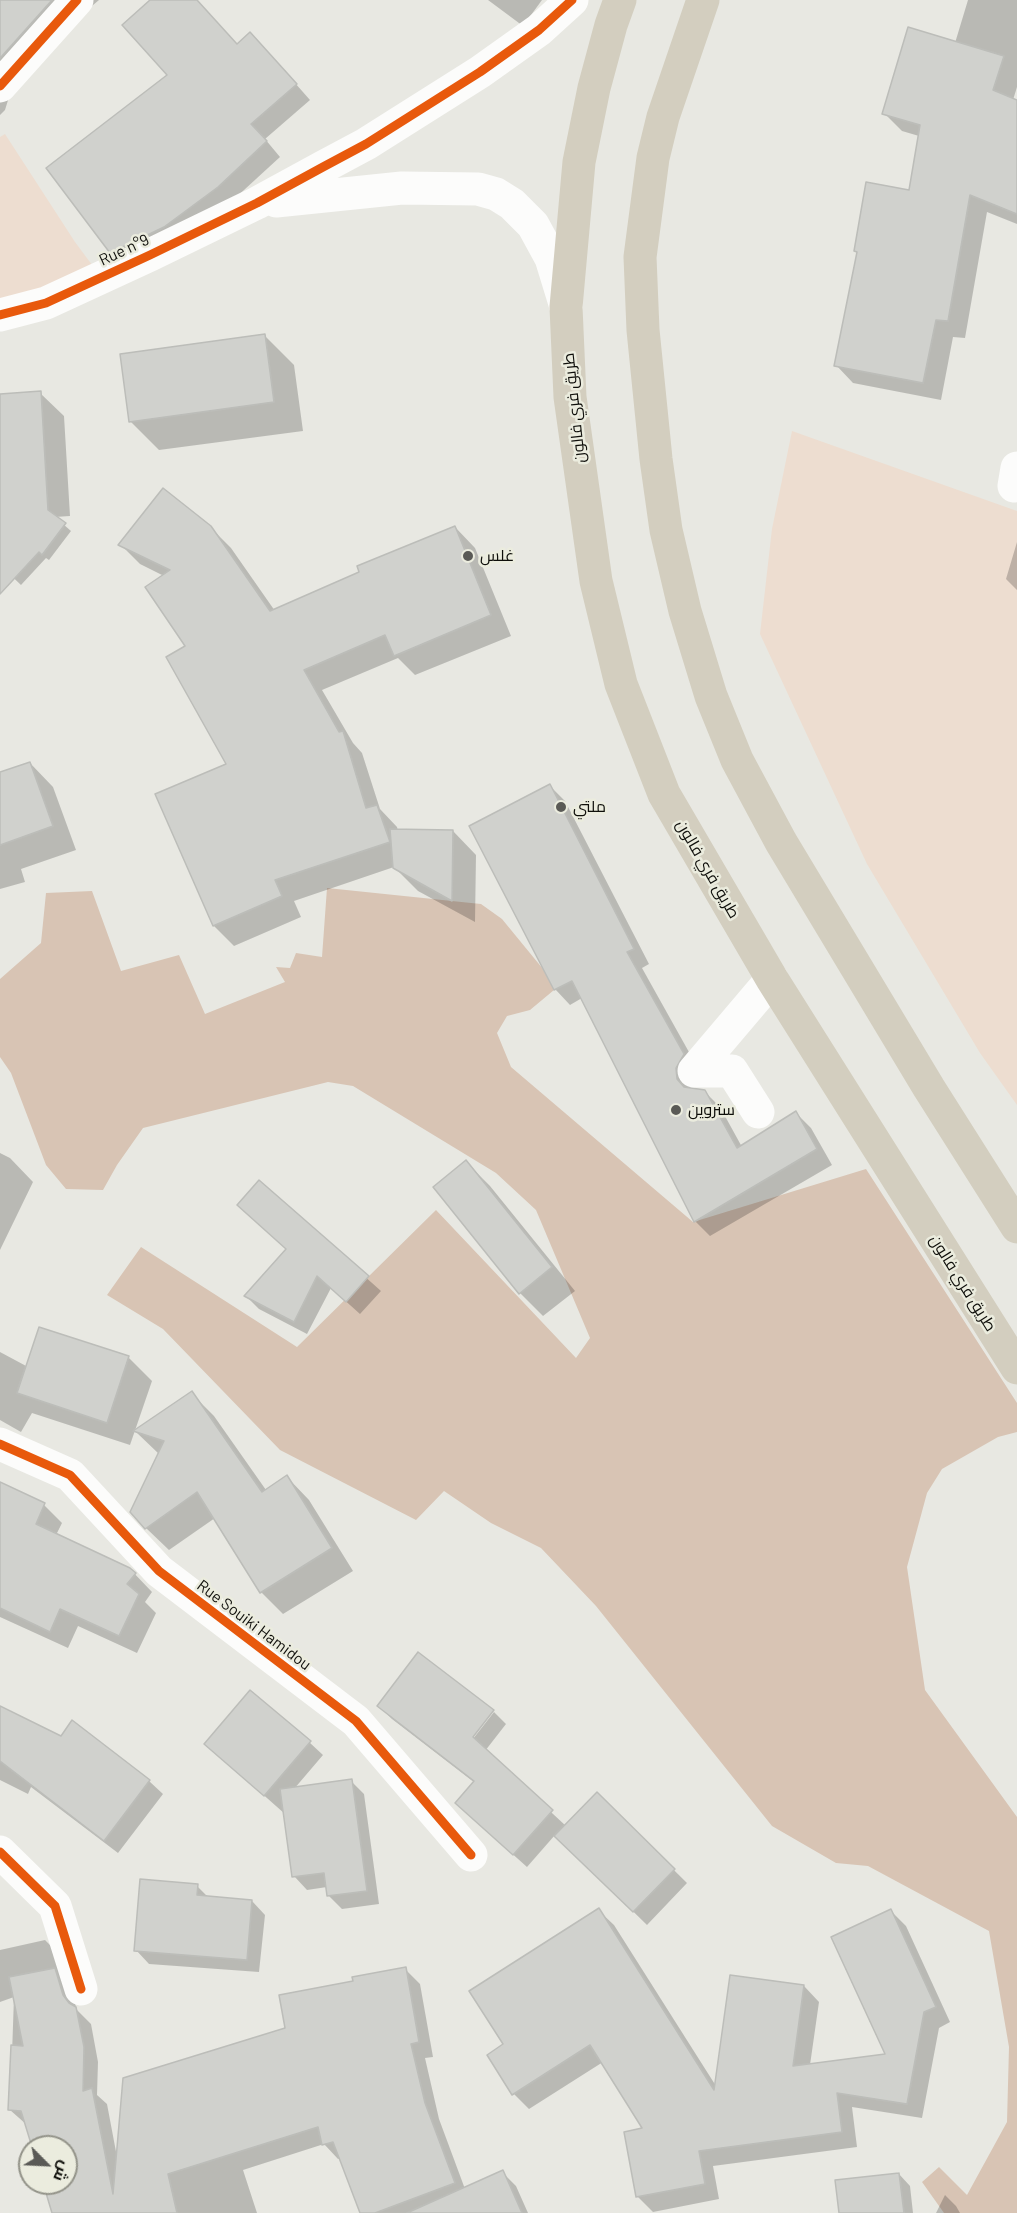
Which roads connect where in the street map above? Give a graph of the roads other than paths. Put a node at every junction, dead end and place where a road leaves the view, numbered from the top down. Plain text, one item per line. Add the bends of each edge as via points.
1 (77, 0) edge
2 (572, 0) edge
3 (620, 0) edge
4 (703, 0) edge
5 (0, 86) edge
6 (257, 203) junction
7 (566, 307) junction
8 (0, 315) edge
9 (772, 979) junction
10 (758, 1112) dead end
11 (1017, 1227) edge
12 (1017, 1368) edge
13 (0, 1444) edge
14 (0, 1852) edge
15 (471, 1855) dead end
16 (81, 1989) dead end

1 - 5 street
2 - 6 street, Rue n°9 via 539,30 480,72 366,144
3 - 7 highway, طريق فري فالون via 594,88 579,162
4 - 11 highway via 663,117 653,158 640,257 656,459 666,530 685,611 711,696 737,760 781,842
6 - 7 street via 402,188 478,189 496,194 533,225 551,258
6 - 8 street, Rue n°9 via 46,303
7 - 9 highway, طريق فري فالون via 570,397 596,581 621,684 664,794
9 - 10 street via 694,1071 732,1071
9 - 12 highway, طريق فري فالون
13 - 15 street, Rue Souiki Hamidou via 70,1475 159,1571 356,1721
14 - 16 street via 55,1906

